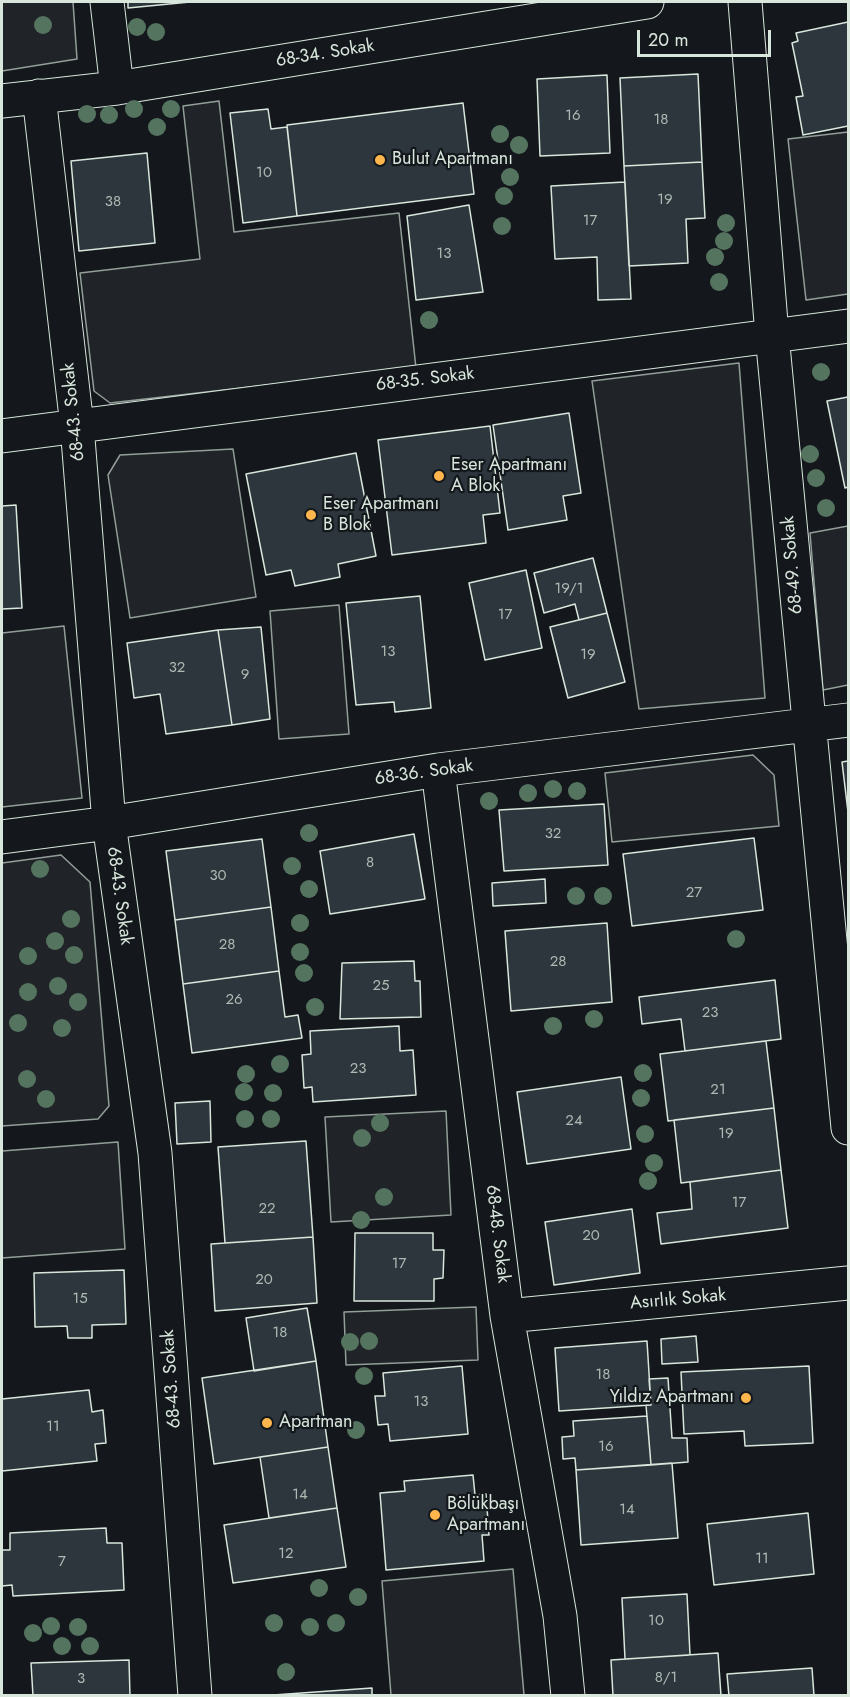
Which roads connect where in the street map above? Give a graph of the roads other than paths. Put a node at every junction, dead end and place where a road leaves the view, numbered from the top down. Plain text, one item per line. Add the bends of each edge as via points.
1 (107, 2) edge
2 (647, 2) edge
3 (745, 2) edge
4 (117, 87) junction
5 (39, 96) junction
6 (2, 101) edge
7 (849, 326) edge
8 (772, 335) junction
9 (77, 426) junction
10 (2, 436) edge
11 (849, 720) edge
12 (808, 726) junction
13 (438, 770) junction
14 (109, 823) junction
15 (2, 837) edge
16 (849, 1128) edge
17 (849, 1283) edge
18 (507, 1316) junction
19 (195, 1695) edge
20 (568, 1695) edge

1 - 4 street
2 - 4 street, 68-34. Sokak
3 - 8 street, 68-49. Sokak
4 - 5 street, 68-34. Sokak
5 - 6 street, 68-34. Sokak
5 - 9 street, 68-43. Sokak
7 - 8 street, 68-35. Sokak
8 - 9 street, 68-35. Sokak
8 - 12 street, 68-49. Sokak
9 - 10 street, 68-35. Sokak
9 - 14 street, 68-43. Sokak
11 - 12 street, 68-36. Sokak
12 - 13 street, 68-36. Sokak
12 - 16 street, 68-49. Sokak
13 - 14 street, 68-36. Sokak
13 - 18 street, 68-48. Sokak
14 - 15 street, 68-36. Sokak
14 - 19 street, 68-43. Sokak via 155,1153
17 - 18 street, Asırlık Sokak
18 - 20 street, 68-48. Sokak via 560,1616

